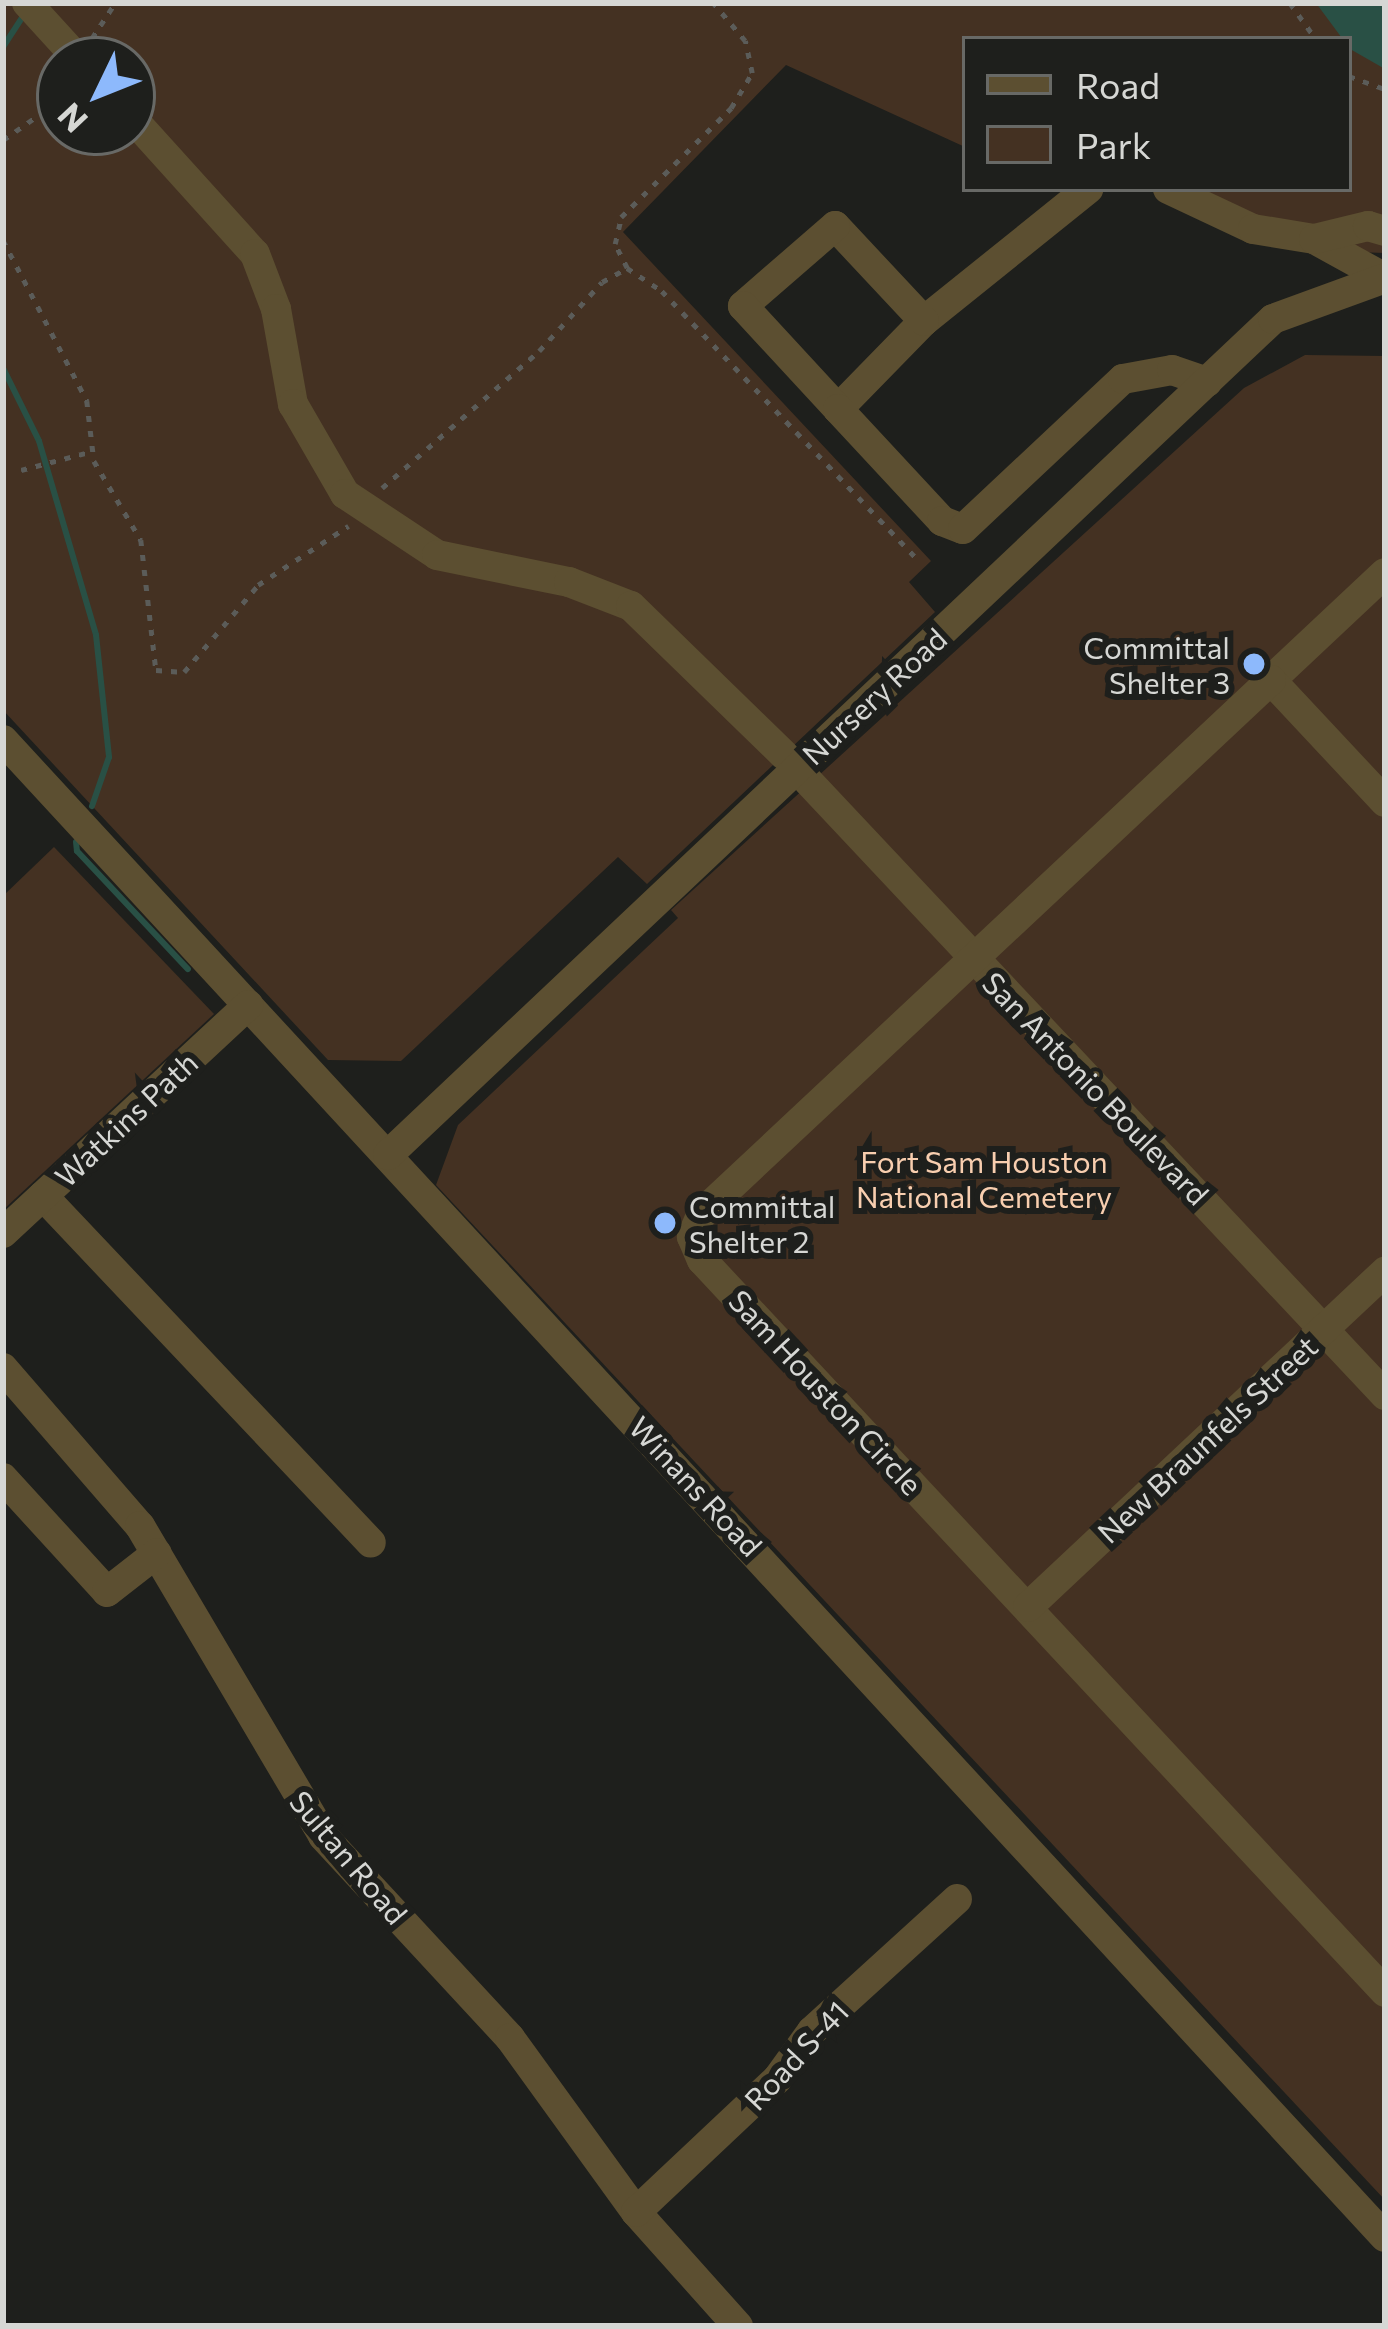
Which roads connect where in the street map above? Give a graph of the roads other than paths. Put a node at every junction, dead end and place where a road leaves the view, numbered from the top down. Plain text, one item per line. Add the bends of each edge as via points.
1 (26, 3) edge
2 (57, 36) edge
3 (156, 145) edge
4 (1084, 192) edge
5 (1174, 192) edge
6 (1385, 231) edge
7 (1313, 239) junction
8 (1385, 278) edge
9 (924, 321) junction
10 (1207, 382) junction
11 (838, 409) junction
12 (1385, 573) edge
13 (1270, 680) junction
14 (3, 740) edge
15 (784, 755) dead end
16 (808, 781) dead end
17 (1385, 802) edge
18 (974, 960) junction
19 (248, 1005) junction
20 (388, 1155) junction
21 (43, 1196) junction
22 (3, 1233) edge
23 (1385, 1272) edge
24 (1324, 1329) junction
25 (3, 1368) edge
26 (1385, 1395) edge
27 (3, 1478) edge
28 (371, 1543) dead end
29 (158, 1553) junction
30 (1028, 1607) junction
31 (956, 1899) dead end
32 (1380, 1976) edge
33 (636, 2212) junction
34 (1385, 2237) edge
35 (738, 2326) edge

1 - 2 street
3 - 15 street via 255,254 276,309 293,404 325,467 364,510 437,555 569,582 631,605
4 - 9 street
5 - 7 street via 1252,229
6 - 7 street via 1368,226
7 - 8 street
8 - 10 street, Nursery Road via 1273,319
9 - 11 street
9 - 11 street via 835,226 743,306
10 - 11 street via 1172,370 1123,379 963,530 942,521
10 - 20 street, Nursery Road
12 - 13 street, Sam Houston Circle
13 - 17 street
13 - 18 street, Sam Houston Circle
14 - 19 street, Winans Road
16 - 18 street, San Antonio Boulevard
18 - 24 street, San Antonio Boulevard
18 - 30 street, Sam Houston Circle via 702,1214 692,1237 702,1260
19 - 20 street, Winans Road
19 - 21 street, Watkins Path
20 - 34 street, Winans Road
21 - 22 street, Watkins Path
21 - 28 street
23 - 24 street, New Braunfels Street
24 - 26 street, San Antonio Boulevard
24 - 30 street, New Braunfels Street
25 - 29 street, Sultan Road
27 - 29 street via 107,1592
29 - 33 street, Sultan Road via 304,1809 509,2038
30 - 32 street, Sam Houston Circle
31 - 33 street, Road S-41 via 812,2031 778,2078
33 - 35 street, Sultan Road

